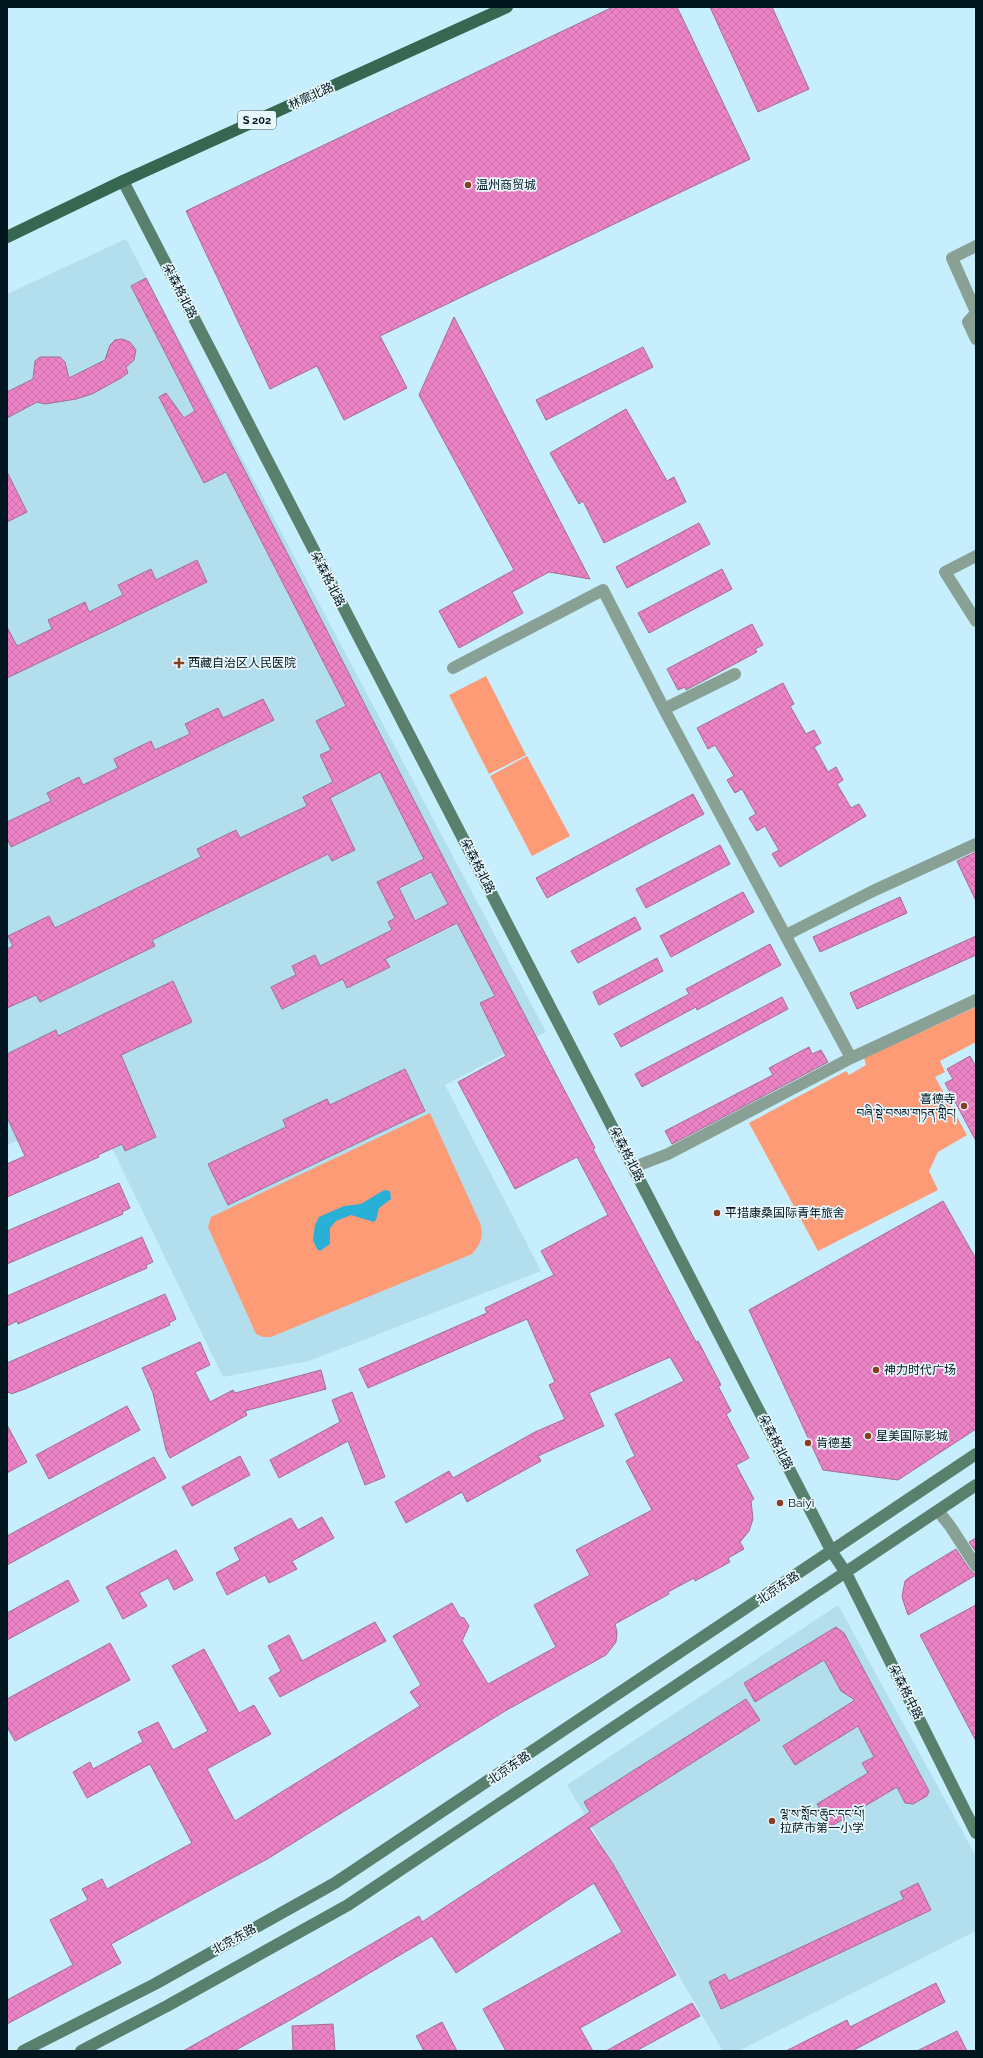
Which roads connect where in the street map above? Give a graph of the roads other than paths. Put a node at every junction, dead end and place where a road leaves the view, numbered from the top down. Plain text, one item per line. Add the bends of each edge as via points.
1 (507, 7) edge
2 (123, 181) junction
3 (7, 237) edge
4 (976, 246) edge
5 (976, 313) edge
6 (976, 339) edge
7 (976, 556) edge
8 (976, 621) edge
9 (453, 668) dead end
10 (735, 674) dead end
11 (664, 709) junction
12 (976, 844) edge
13 (786, 935) junction
14 (976, 1000) edge
15 (851, 1058) junction
16 (634, 1167) junction
17 (976, 1454) edge
18 (976, 1485) edge
19 (938, 1511) junction
20 (832, 1552) junction
21 (976, 1566) edge
22 (846, 1573) junction
23 (976, 1833) edge
24 (24, 2051) edge
25 (81, 2051) edge

1 - 2 main road, 林廓北路 / S 202
2 - 3 main road, 林廓北路 / S 202
2 - 16 main road, 朵森格北路
4 - 5 street via 952,258
5 - 6 street via 968,322
7 - 8 street via 945,572
9 - 11 street via 603,590
10 - 11 street
11 - 13 street
12 - 13 street via 875,890
13 - 15 street
14 - 15 street
15 - 16 street via 668,1154
16 - 20 main road, 朵森格北路
17 - 20 main road, 北京东路
18 - 19 main road, 北京东路
19 - 21 street
19 - 22 main road, 北京东路
20 - 22 main road, 朵森格中路
20 - 24 main road, 北京东路 via 335,1883 155,1984
22 - 23 main road, 朵森格中路
22 - 25 main road, 北京东路 via 348,1905

